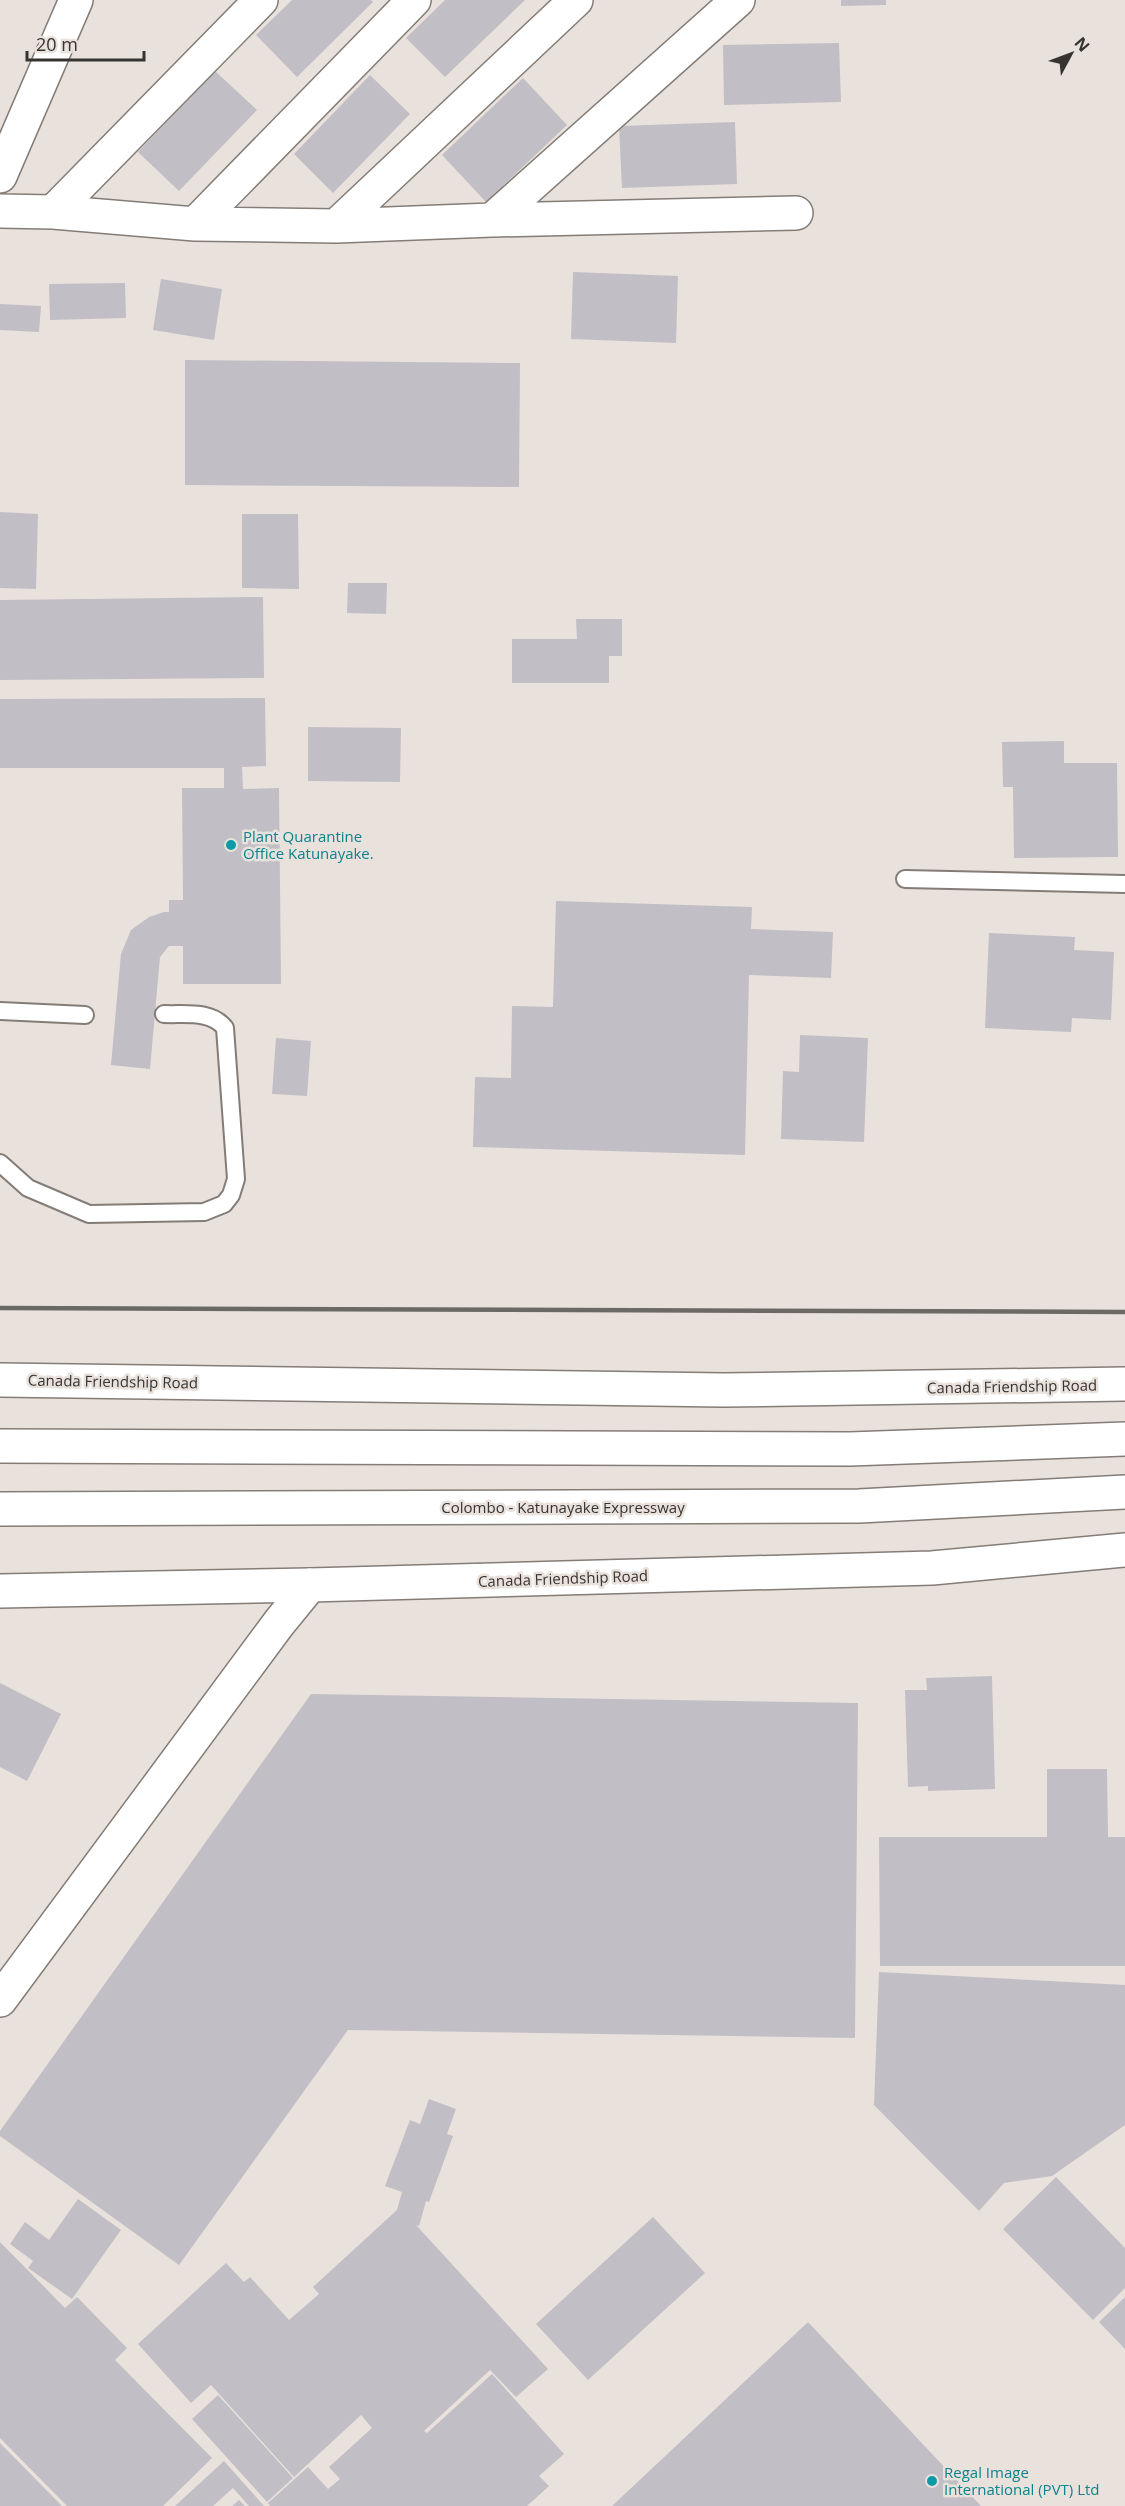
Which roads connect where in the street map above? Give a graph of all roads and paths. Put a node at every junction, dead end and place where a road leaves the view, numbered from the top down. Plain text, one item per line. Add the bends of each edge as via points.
1 (76, 0) edge
2 (261, 0) edge
3 (414, 0) edge
4 (576, 0) edge
5 (738, 0) edge
6 (0, 176) edge
7 (0, 211) edge
8 (53, 212) junction
9 (796, 213) dead end
10 (492, 220) junction
11 (195, 225) junction
12 (336, 226) junction
13 (905, 879) dead end
14 (1125, 884) edge
15 (0, 1011) edge
16 (164, 1014) dead end
17 (85, 1015) dead end
18 (0, 1163) edge
19 (0, 1380) edge
20 (1125, 1384) edge
21 (1125, 1439) edge
22 (0, 1446) edge
23 (1125, 1492) edge
24 (0, 1509) edge
25 (1125, 1550) edge
26 (310, 1585) junction
27 (0, 1591) edge
28 (0, 2000) edge

1 - 6 main road
2 - 8 main road
3 - 11 main road
4 - 12 main road
5 - 10 main road
7 - 8 main road
8 - 11 main road
9 - 10 main road
10 - 12 main road
11 - 12 main road
13 - 14 lane
15 - 17 lane
16 - 18 lane via 210,1016 225,1028 236,1179 224,1204 204,1212 89,1214 28,1188
19 - 20 main road, Canada Friendship Road via 724,1390
21 - 22 main road via 850,1449
23 - 24 main road, Colombo - Katunayake Expressway via 859,1506
25 - 26 main road, Canada Friendship Road via 932,1569
26 - 27 main road, Canada Friendship Road
26 - 28 main road

